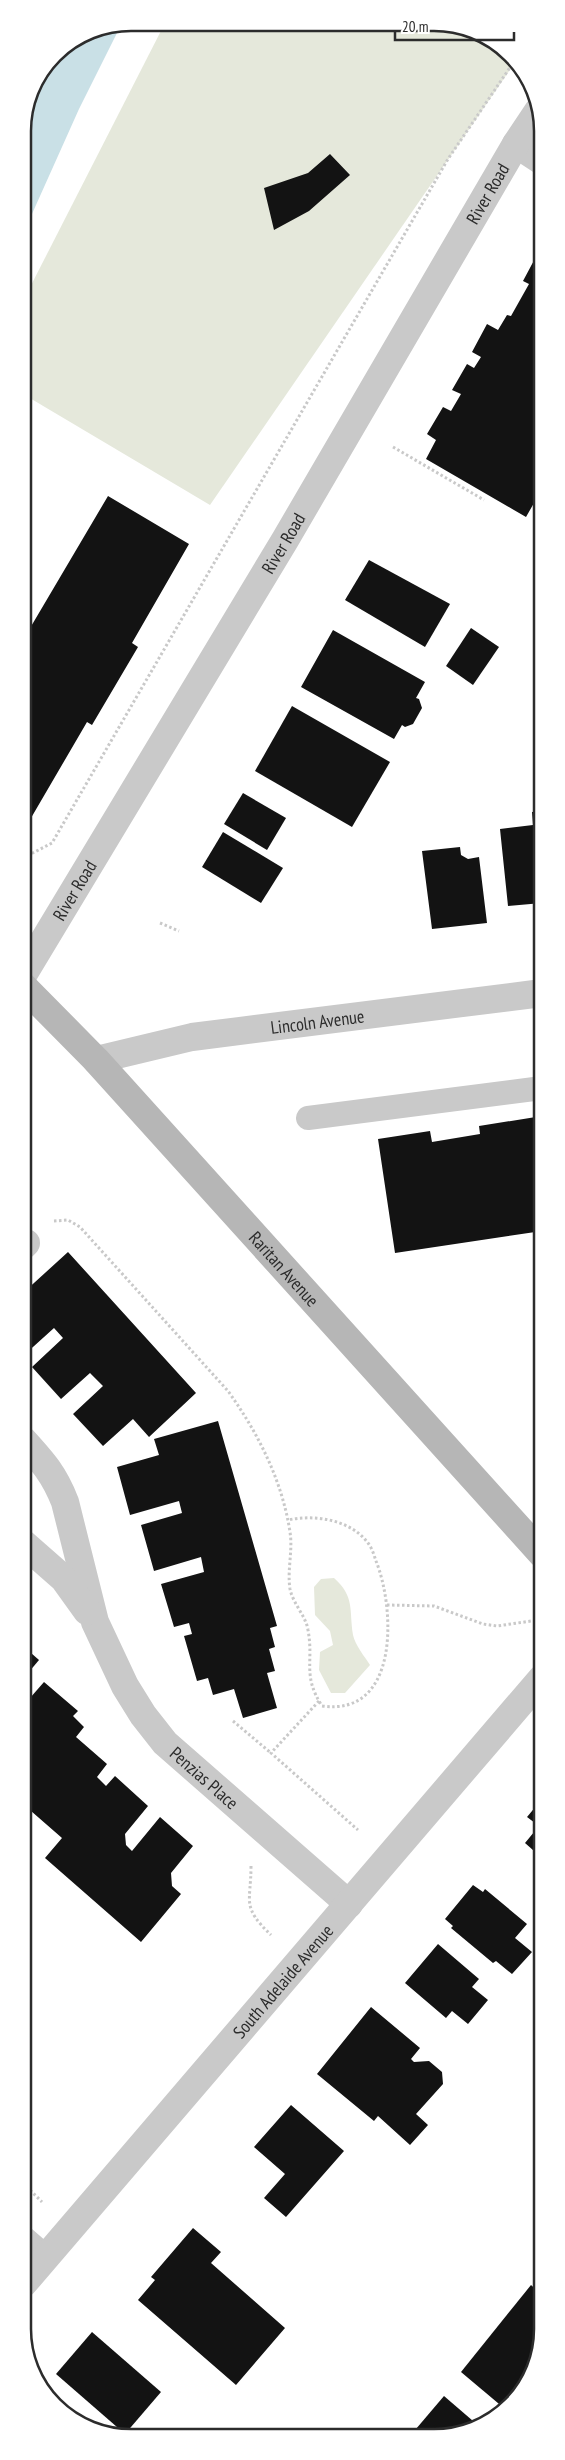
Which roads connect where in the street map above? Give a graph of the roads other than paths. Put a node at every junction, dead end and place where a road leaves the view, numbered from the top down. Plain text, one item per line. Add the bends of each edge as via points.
1 (533, 118) edge
2 (516, 144) junction
3 (534, 156) edge
4 (31, 962) edge
5 (31, 994) edge
6 (534, 994) edge
7 (96, 1060) junction
8 (534, 1089) edge
9 (308, 1118) dead end
10 (31, 1449) edge
11 (534, 1545) edge
12 (31, 1550) edge
13 (95, 1622) junction
14 (534, 1687) edge
15 (349, 1904) junction
16 (31, 2244) edge
17 (46, 2256) junction
18 (31, 2274) edge

1 - 2 street, River Road
2 - 3 street
2 - 4 street, River Road via 285,540
5 - 7 main road, Raritan Avenue
6 - 7 street, Lincoln Avenue via 192,1037
7 - 11 main road, Raritan Avenue
8 - 9 lane
10 - 13 street, Penzias Place via 52,1472 59,1488
12 - 13 street, Penzias Place via 64,1579
13 - 15 street, Penzias Place via 125,1686 165,1743
14 - 15 street, South Adelaide Avenue
15 - 17 street, South Adelaide Avenue
16 - 17 lane
17 - 18 street, South Adelaide Avenue

